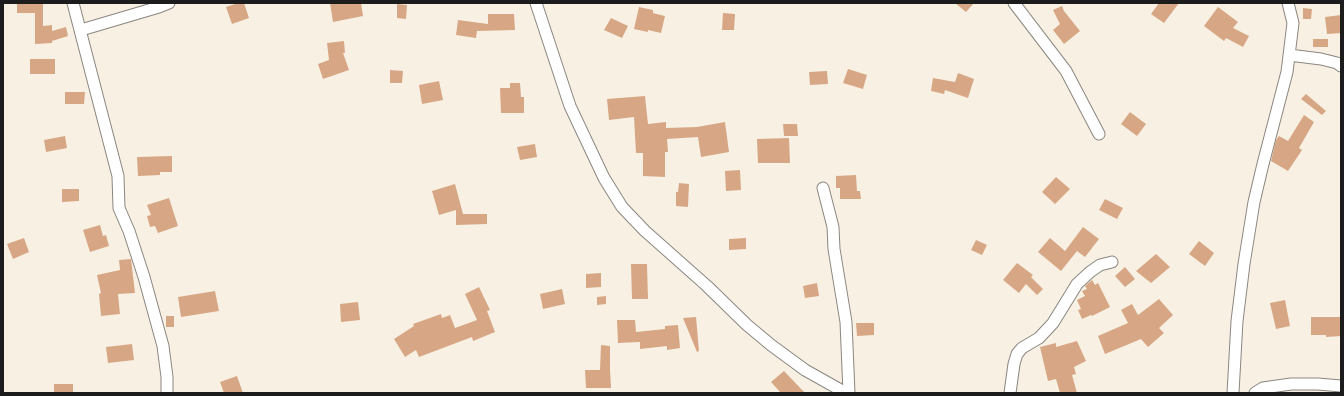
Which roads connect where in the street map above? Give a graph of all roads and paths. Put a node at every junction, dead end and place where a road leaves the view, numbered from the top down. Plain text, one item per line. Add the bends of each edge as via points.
1 (73, 3) edge
2 (169, 3) edge
3 (536, 3) edge
4 (1014, 3) edge
5 (1288, 3) edge
6 (81, 30) junction
7 (1289, 55) junction
8 (1341, 66) edge
9 (1099, 134) dead end
10 (823, 188) dead end
11 (1112, 262) dead end
12 (1341, 386) edge
13 (167, 393) edge
14 (846, 393) edge
15 (849, 393) edge
16 (1010, 393) edge
17 (1233, 393) edge
18 (1255, 393) edge

1 - 6 street
2 - 6 street
3 - 14 street via 570,106 604,178 622,207 771,346 805,370
4 - 9 street via 1066,71
5 - 7 street via 1293,23
6 - 13 street via 118,176 119,208 144,276 163,346
7 - 8 street via 1322,59
7 - 17 street via 1254,202 1237,321
10 - 15 street via 833,226 834,249 846,322
11 - 16 street via 1100,265 1077,284 1053,323 1039,338 1017,354
12 - 18 street via 1291,384 1263,388

